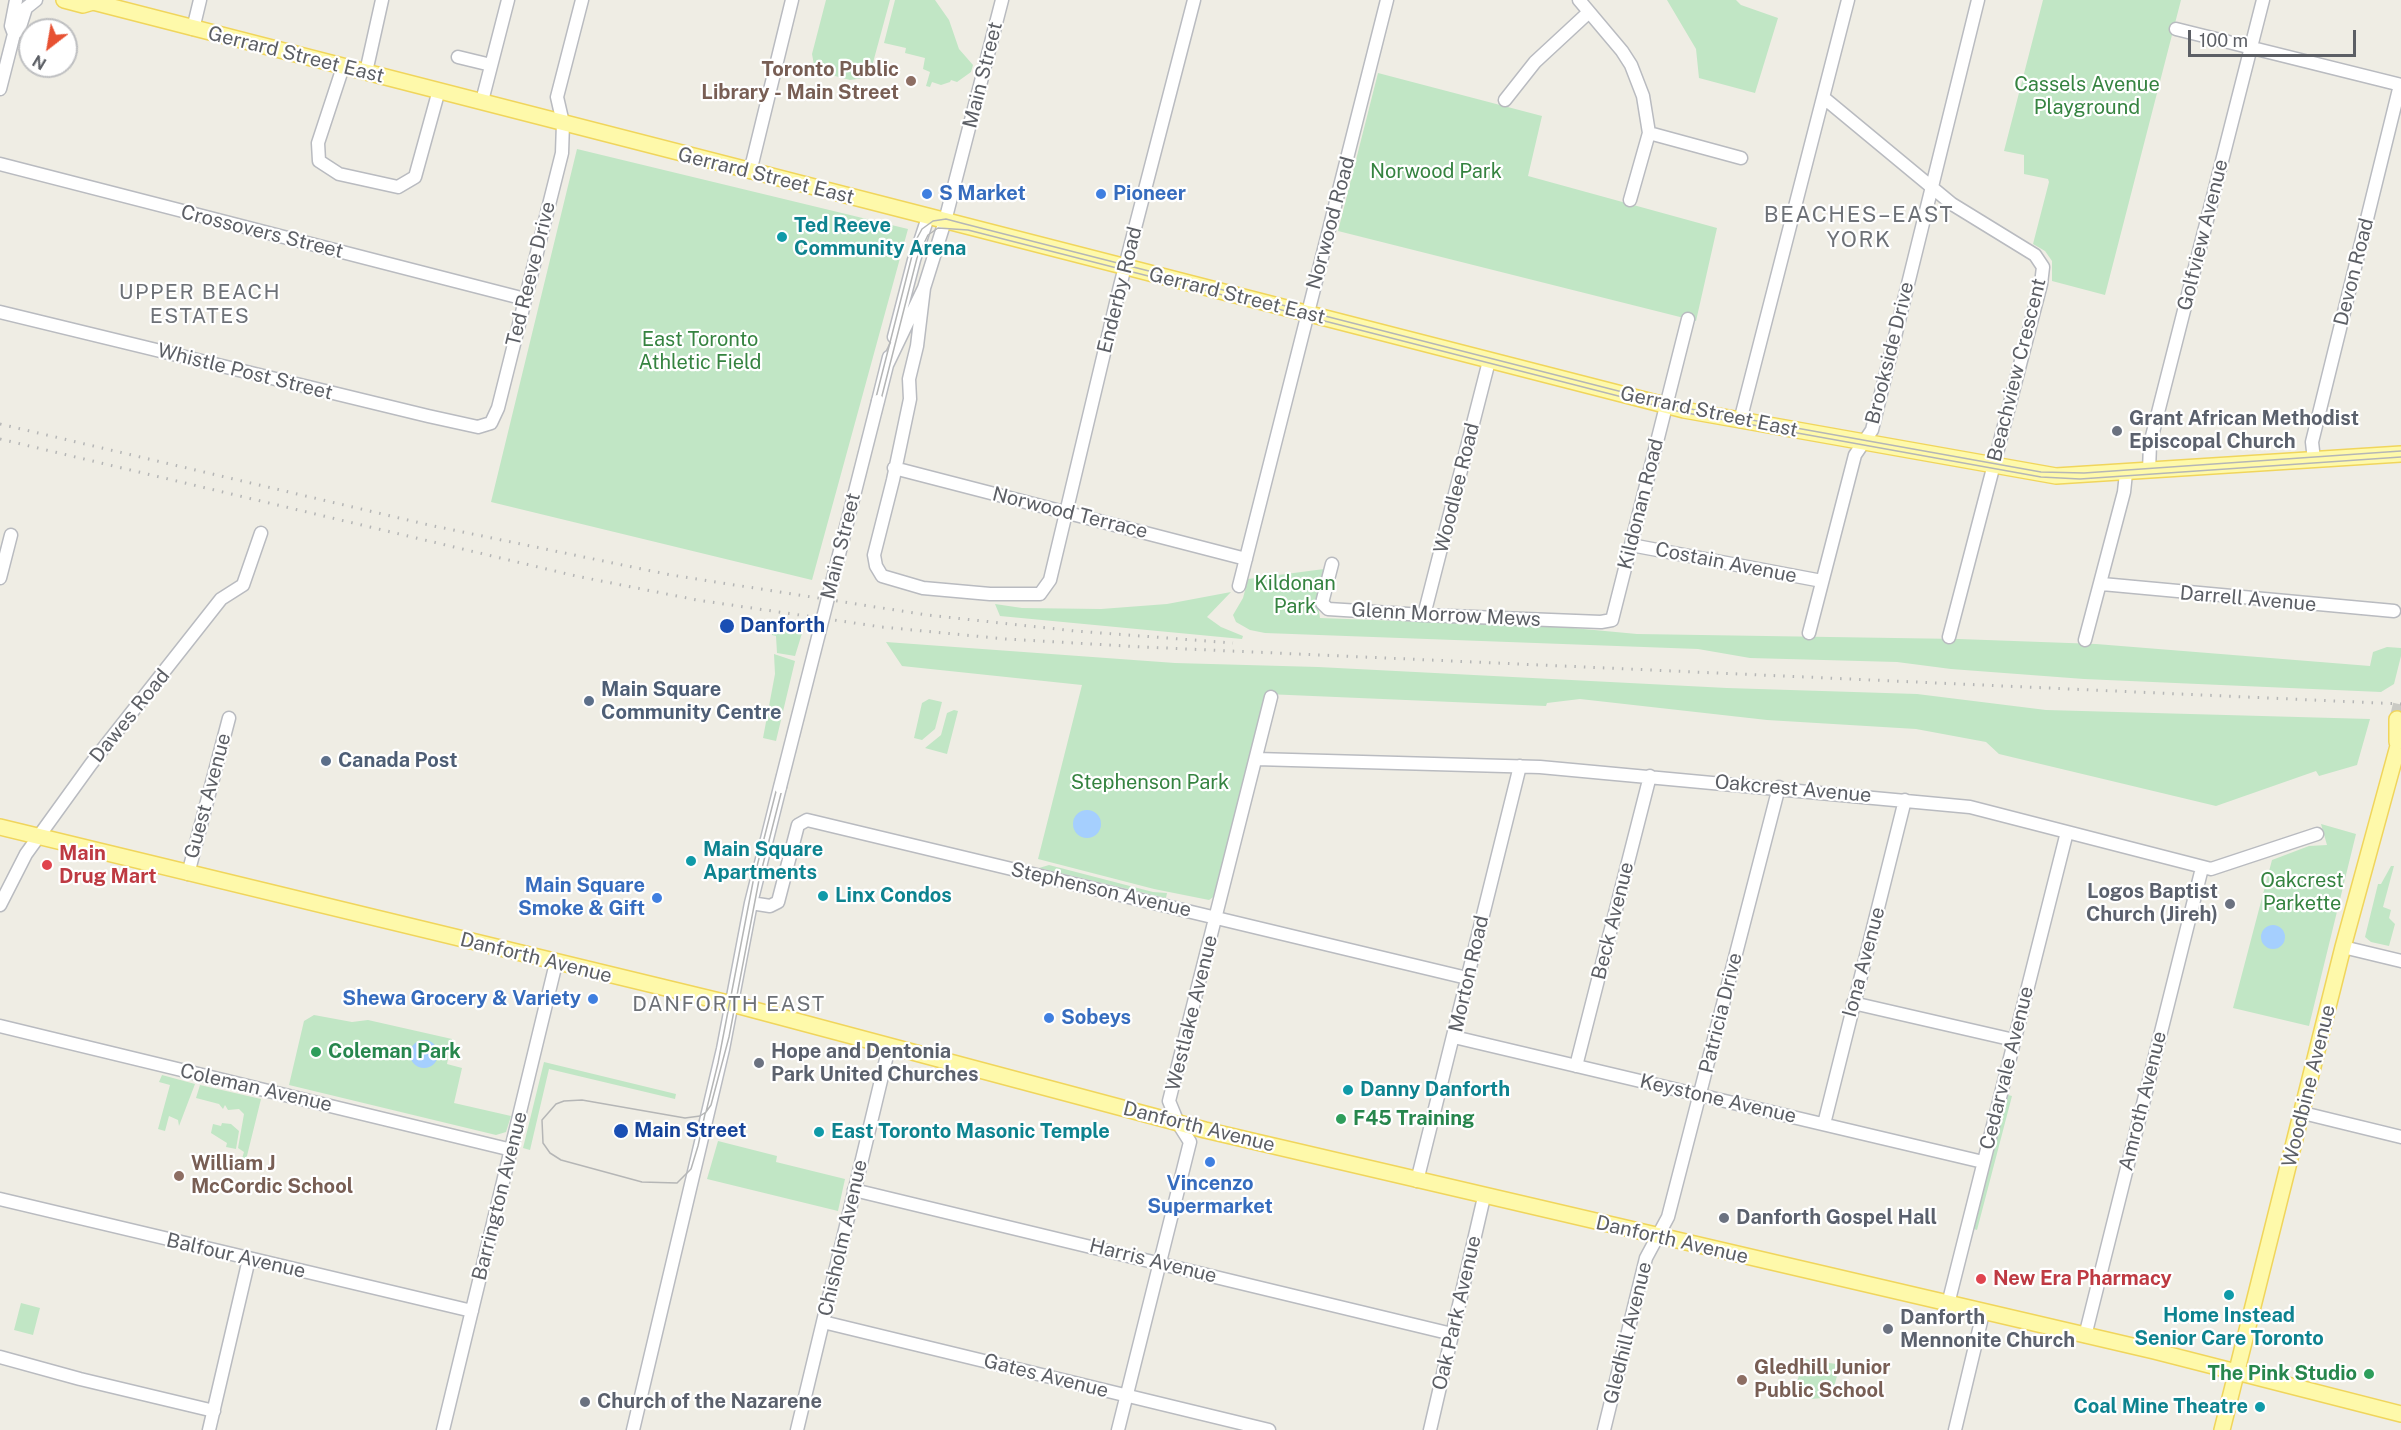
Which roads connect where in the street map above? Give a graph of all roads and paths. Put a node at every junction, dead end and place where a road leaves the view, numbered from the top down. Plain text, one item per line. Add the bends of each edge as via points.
1 (16, 0) edge
2 (36, 0) edge
3 (64, 0) edge
4 (200, 0) edge
5 (382, 0) edge
6 (508, 0) edge
7 (582, 0) edge
8 (792, 0) edge
9 (1002, 0) edge
10 (1194, 0) edge
11 (1387, 0) edge
12 (1580, 0) edge
13 (1848, 0) edge
14 (1978, 0) edge
15 (2264, 0) edge
16 (89, 1) edge
17 (1589, 12) junction
18 (192, 29) junction
19 (2176, 29) dead end
20 (14, 34) junction
21 (2251, 48) junction
22 (458, 57) dead end
23 (491, 65) junction
24 (343, 67) junction
25 (366, 72) junction
26 (2401, 85) edge
27 (0, 89) edge
28 (440, 90) junction
29 (1824, 98) junction
30 (1505, 100) dead end
31 (482, 102) junction
32 (563, 123) junction
33 (1648, 133) junction
34 (1741, 158) dead end
35 (0, 164) edge
36 (750, 172) junction
37 (1932, 186) junction
38 (1630, 200) dead end
39 (928, 217) junction
40 (945, 221) junction
41 (1125, 268) junction
42 (924, 288) junction
43 (525, 299) junction
44 (0, 312) edge
45 (1307, 314) junction
46 (1688, 319) dead end
47 (1489, 361) junction
48 (887, 365) junction
49 (1666, 406) junction
50 (1740, 421) junction
51 (491, 423) joint
52 (1863, 442) junction
53 (2401, 454) edge
54 (2314, 460) junction
55 (1993, 466) junction
56 (894, 468) junction
57 (2150, 471) junction
58 (2126, 473) junction
59 (1067, 513) junction
60 (261, 533) dead end
61 (11, 535) dead end
62 (1631, 545) junction
63 (1246, 559) junction
64 (1332, 564) dead end
65 (0, 578) edge
66 (1050, 580) joint
67 (1822, 581) junction
68 (2102, 585) junction
69 (1239, 586) dead end
70 (2394, 611) dead end
71 (1424, 615) junction
72 (1612, 620) joint
73 (1809, 633) dead end
74 (1949, 637) dead end
75 (2085, 640) dead end
76 (1271, 697) dead end
77 (229, 718) dead end
78 (2397, 719) dead end
79 (2399, 739) edge
80 (1256, 759) junction
81 (1520, 766) junction
82 (1650, 776) junction
83 (1779, 787) junction
84 (1905, 800) junction
85 (0, 827) edge
86 (2067, 832) junction
87 (2317, 834) dead end
88 (37, 837) junction
89 (2202, 867) junction
90 (188, 874) junction
91 (751, 903) junction
92 (0, 905) edge
93 (1216, 918) junction
94 (2343, 947) junction
95 (2401, 961) edge
96 (556, 963) junction
97 (1467, 978) junction
98 (1853, 1003) junction
99 (732, 1004) junction
100 (0, 1026) edge
101 (1454, 1037) junction
102 (2014, 1040) junction
103 (889, 1047) junction
104 (1576, 1066) junction
105 (1700, 1095) junction
106 (2303, 1113) junction
107 (1178, 1123) junction
108 (1824, 1124) junction
109 (2401, 1137) edge
110 (512, 1150) junction
111 (1983, 1162) junction
112 (1417, 1181) junction
113 (854, 1190) junction
114 (1484, 1197) junction
115 (0, 1199) edge
116 (1658, 1237) junction
117 (249, 1259) junction
118 (1159, 1263) junction
119 (1948, 1304) junction
120 (472, 1311) junction
121 (1983, 1312) junction
122 (823, 1322) junction
123 (1452, 1334) junction
124 (2085, 1336) junction
125 (0, 1357) edge
126 (2237, 1374) junction
127 (1126, 1396) junction
128 (214, 1411) junction
129 (2401, 1414) edge
130 (209, 1430) edge
131 (443, 1430) edge
132 (633, 1430) edge
133 (797, 1430) edge
134 (1119, 1430) edge
135 (1269, 1430) edge
136 (1430, 1430) edge
137 (1604, 1430) edge
138 (1955, 1430) edge
139 (2222, 1430) edge

1 - 20 street via 10,26
2 - 20 street via 26,8 20,30
3 - 16 main road, Gerrard Street East via 83,5
4 - 18 street
5 - 25 street
6 - 23 street
7 - 32 street, Ted Reeve Drive via 557,97
8 - 36 street
9 - 40 street, Main Street
10 - 41 street, Enderby Road
11 - 45 street, Norwood Road
12 - 17 street
13 - 29 street
14 - 37 street, Brookside Drive
15 - 21 street, Golfview Avenue
16 - 18 main road, Gerrard Street East
17 - 30 street via 1535,62
17 - 33 street via 1631,65 1643,96
18 - 24 main road, Gerrard Street East
19 - 21 street
20 - 27 street
21 - 26 street
21 - 57 street, Golfview Avenue via 2150,444
22 - 23 street
23 - 31 street
24 - 25 main road, Gerrard Street East
24 - 28 street via 318,143 319,161 339,174 398,187 416,177
25 - 28 main road, Gerrard Street East
26 - 54 street, Devon Road via 2312,442
28 - 31 main road, Gerrard Street East
29 - 37 street, Beachview Crescent
29 - 50 street
31 - 32 main road, Gerrard Street East
32 - 36 main road, Gerrard Street East
32 - 43 street, Ted Reeve Drive via 562,153
33 - 34 street
33 - 38 street
35 - 43 street, Crossovers Street
36 - 39 main road, Gerrard Street East
37 - 52 street, Brookside Drive via 1872,430
37 - 55 street, Beachview Crescent via 1952,204 2035,255 2043,267
39 - 40 main road, Gerrard Street East
39 - 48 street, Main Street
40 - 41 main road, Gerrard Street East
40 - 42 street, Main Street
41 - 45 main road, Gerrard Street East
41 - 59 street, Enderby Road
42 - 48 street, Main Street
42 - 56 street, Main Street via 909,379 910,399
43 - 51 street, Ted Reeve Drive
44 - 51 street, Whistle Post Street via 438,418 478,427
45 - 47 main road, Gerrard Street East
45 - 63 street, Norwood Road
46 - 49 street, Kildonan Road
47 - 49 main road, Gerrard Street East
47 - 71 street, Woodlee Road
48 - 91 street, Main Street, bridge
49 - 50 main road, Gerrard Street East
49 - 62 street, Kildonan Road
50 - 52 main road, Gerrard Street East
52 - 55 main road, Gerrard Street East
52 - 67 street, Brookside Drive via 1855,456
53 - 54 main road, Gerrard Street East
54 - 57 main road, Gerrard Street East
55 - 58 main road, Gerrard Street East via 2056,476
55 - 74 street, Beachview Crescent
56 - 59 street, Norwood Terrace
56 - 66 street, Main Street via 874,555 882,576 923,588 990,594 1040,594
57 - 58 main road, Gerrard Street East
58 - 68 street
59 - 63 street, Norwood Terrace
59 - 66 street, Enderby Road
60 - 88 street, Dawes Road via 243,585 221,599
61 - 65 street
62 - 67 street, Costain Avenue
62 - 72 street, Kildonan Road
63 - 69 street, Norwood Road
64 - 71 street, Glenn Morrow Mews via 1323,603 1328,609
67 - 73 street, Brookside Drive
68 - 70 street, Darrell Avenue
68 - 75 street
71 - 72 street, Glenn Morrow Mews
76 - 80 street, Westlake Avenue
77 - 90 street, Guest Avenue
78 - 79 main road, Woodbine Avenue
79 - 94 main road, Woodbine Avenue
80 - 81 street, Oakcrest Avenue
80 - 93 street, Westlake Avenue
81 - 82 street, Oakcrest Avenue
81 - 97 street, Morton Road
82 - 83 street, Oakcrest Avenue
82 - 104 street, Beck Avenue
83 - 84 street, Oakcrest Avenue
83 - 105 street, Patricia Drive
84 - 86 street, Oakcrest Avenue via 1970,807
84 - 98 street, Iona Avenue
85 - 88 main road, Danforth Avenue
86 - 89 street, Oakcrest Avenue
86 - 102 street, Cedarvale Avenue
87 - 89 street, Oakcrest Avenue via 2231,864
88 - 90 main road, Danforth Avenue
88 - 92 street, Dawes Road
89 - 124 street, Amroth Avenue
90 - 96 main road, Danforth Avenue
91 - 93 street, Stephenson Avenue via 770,906 778,902 795,833 805,820
91 - 99 street, Main Street
93 - 97 street, Stephenson Avenue
93 - 107 street, Westlake Avenue via 1169,1101
94 - 95 street
94 - 106 main road, Woodbine Avenue
96 - 99 main road, Danforth Avenue
96 - 110 street, Barrington Avenue
97 - 101 street, Morton Road
98 - 102 street
98 - 108 street, Iona Avenue
99 - 103 main road, Danforth Avenue
99 - 132 street, Main Street
100 - 110 street, Coleman Avenue
101 - 104 street, Keystone Avenue
101 - 112 street, Morton Road
102 - 111 street, Cedarvale Avenue
103 - 107 main road, Danforth Avenue
103 - 113 street, Chisholm Avenue
104 - 105 street, Keystone Avenue
105 - 108 street, Keystone Avenue
105 - 116 street, Patricia Drive via 1668,1218
106 - 109 street
106 - 126 main road, Woodbine Avenue
107 - 112 main road, Danforth Avenue
107 - 118 street, Westlake Avenue via 1190,1142
108 - 111 street, Keystone Avenue
110 - 120 street, Barrington Avenue
111 - 119 street, Cedarvale Avenue
112 - 114 main road, Danforth Avenue
113 - 118 street, Harris Avenue
113 - 122 street, Chisholm Avenue
114 - 116 main road, Danforth Avenue
114 - 123 street, Oak Park Avenue
115 - 117 street, Balfour Avenue
116 - 119 main road, Danforth Avenue
116 - 137 street, Gledhill Avenue via 1646,1258
117 - 120 street, Balfour Avenue
117 - 128 street
118 - 123 street, Harris Avenue
118 - 127 street, Westlake Avenue
119 - 121 main road, Danforth Avenue
120 - 131 street, Barrington Avenue
121 - 124 main road, Danforth Avenue
121 - 138 street
122 - 127 street, Gates Avenue
122 - 133 street, Chisholm Avenue
123 - 136 street, Oak Park Avenue
124 - 126 main road, Danforth Avenue
125 - 128 street
126 - 129 main road, Danforth Avenue
126 - 139 main road, Woodbine Avenue
127 - 134 street, Westlake Avenue
127 - 135 street, Gates Avenue
128 - 130 street

